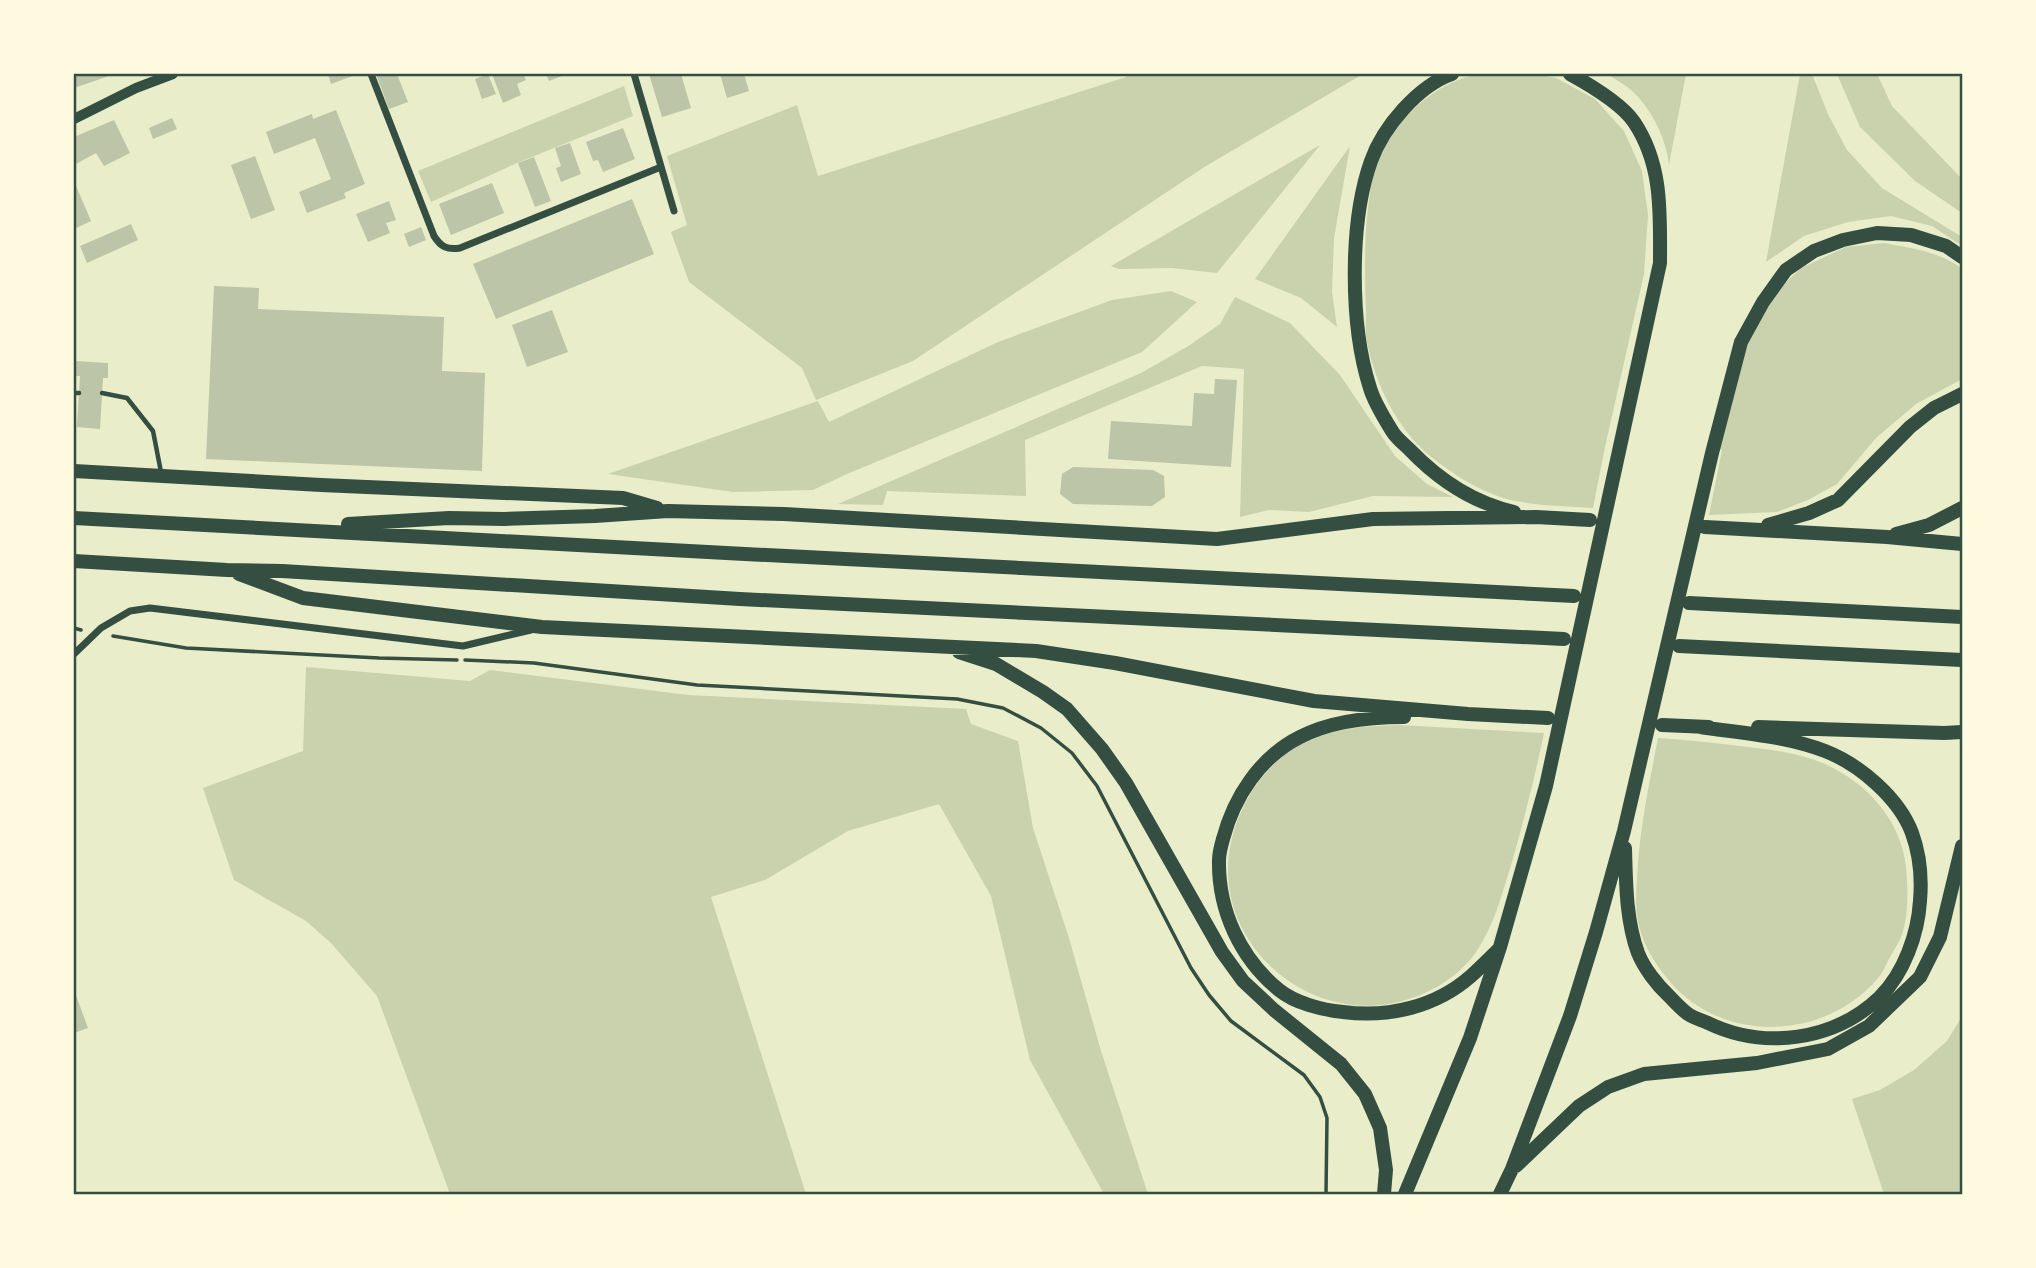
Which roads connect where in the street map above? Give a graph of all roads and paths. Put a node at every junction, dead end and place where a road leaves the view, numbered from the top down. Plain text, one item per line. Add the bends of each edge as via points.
1 (173, 74) edge
2 (371, 74) edge
3 (634, 74) edge
4 (1452, 74) edge
5 (1570, 74) edge
6 (74, 119) edge
7 (661, 167) junction
8 (674, 211) dead end
9 (1962, 257) edge
10 (102, 393) dead end
11 (1962, 394) edge
12 (74, 471) edge
13 (162, 476) junction
14 (1962, 508) edge
15 (668, 511) junction
16 (74, 517) edge
17 (1536, 517) junction
18 (1590, 520) dead end
19 (1705, 527) dead end
20 (276, 528) junction
21 (1756, 529) junction
22 (1887, 537) junction
23 (1962, 544) edge
24 (74, 561) edge
25 (227, 570) junction
26 (1574, 596) dead end
27 (1689, 603) dead end
28 (1962, 617) edge
29 (542, 627) junction
30 (74, 628) edge
31 (81, 630) dead end
32 (106, 634) dead end
33 (1564, 639) dead end
34 (941, 646) junction
35 (1679, 646) dead end
36 (75, 654) edge
37 (1962, 660) edge
38 (1468, 714) junction
39 (1548, 718) dead end
40 (1662, 724) dead end
41 (1700, 727) junction
42 (1962, 732) edge
43 (1624, 831) junction
44 (1962, 846) edge
45 (1500, 947) junction
46 (1512, 1169) junction
47 (1326, 1195) edge
48 (1384, 1195) edge
49 (1405, 1195) edge
50 (1500, 1195) edge

1 - 6 street
2 - 7 street via 434,236 449,250
3 - 7 street
4 - 17 highway via 1439,78 1411,101 1390,125 1371,160 1359,207 1354,280 1358,338 1370,390 1393,434 1429,470 1468,495 1496,508
5 - 45 highway via 1603,93 1633,120 1651,152 1660,194 1660,263 1546,786
7 - 8 street
9 - 43 highway via 1911,234 1877,233 1843,240 1814,251 1786,270 1763,302 1741,342
10 - 13 lane via 127,398 153,431
11 - 21 highway via 1934,408 1910,428 1838,500
12 - 13 highway
13 - 15 highway via 623,498
14 - 22 highway via 1929,525
15 - 17 highway via 1217,539 1373,519
15 - 20 highway
16 - 20 highway
17 - 18 highway
19 - 21 highway
20 - 26 highway
21 - 22 highway
22 - 23 highway
24 - 25 highway
25 - 29 highway via 303,598
25 - 33 highway
27 - 28 highway
29 - 34 highway
29 - 36 street via 463,646 150,608 130,611 101,628
30 - 31 path
32 - 47 path via 186,648 534,663 697,685 957,699 1003,708 1041,728 1072,753 1097,786 1209,995 1231,1021 1304,1075 1320,1097 1327,1118
34 - 38 highway via 1115,663 1314,701
34 - 48 highway via 996,664 1043,692 1067,709 1102,749 1243,981 1341,1064 1365,1094 1380,1128
35 - 37 highway
38 - 39 highway
38 - 45 highway via 1373,717 1339,724 1300,737 1267,760 1245,786 1228,821 1219,857 1221,895 1233,931 1251,962 1280,991 1320,1009 1365,1015 1403,1011 1441,997 1469,978
40 - 41 highway
41 - 42 highway
41 - 43 highway via 1772,737 1825,751 1856,767 1891,798 1912,832 1922,876 1919,924 1904,963 1881,996 1848,1020 1812,1035 1767,1039 1727,1032 1689,1014 1660,987 1639,956 1628,914
43 - 46 highway via 1570,1016
44 - 46 highway via 1940,937 1920,977 1869,1026 1828,1049 1757,1063 1644,1073 1608,1087 1579,1106
45 - 49 highway via 1471,1038
46 - 50 highway

